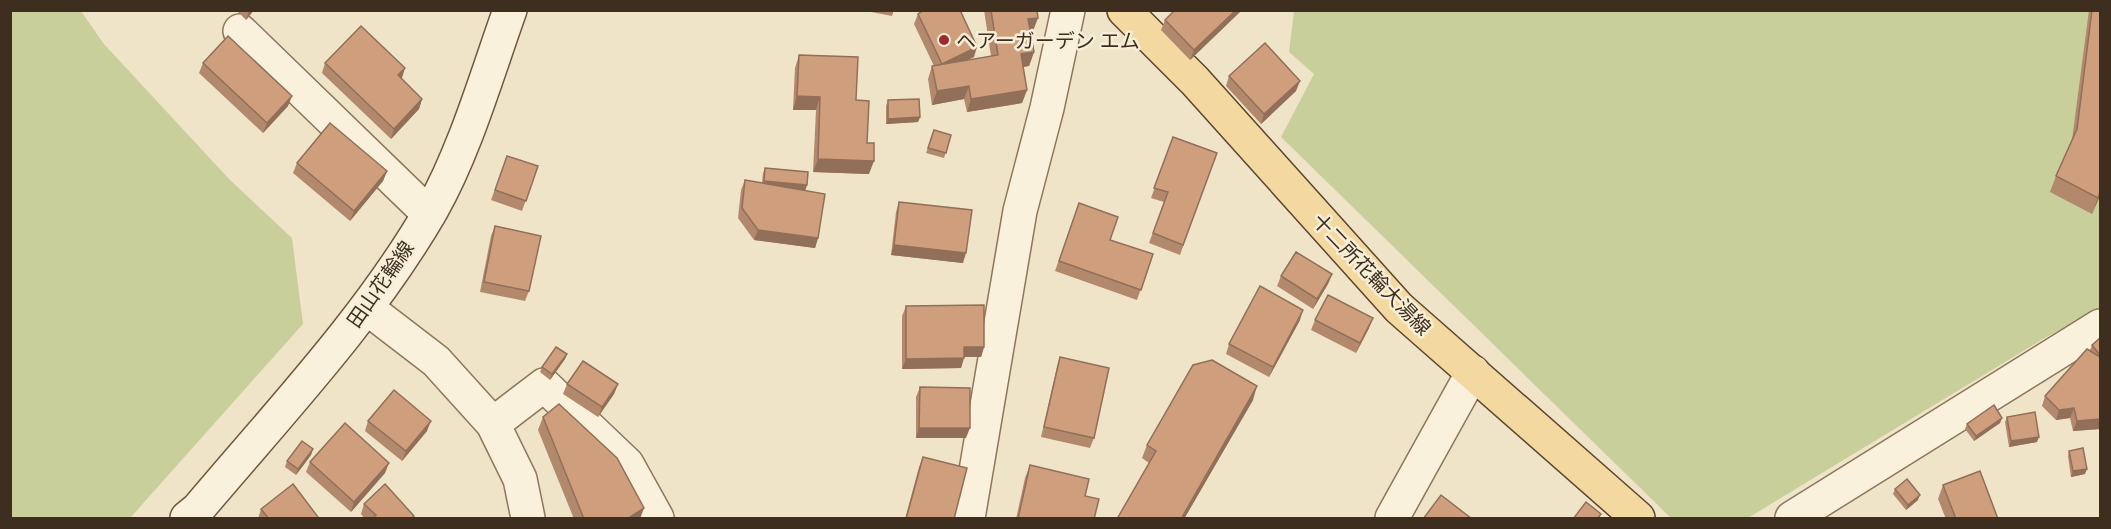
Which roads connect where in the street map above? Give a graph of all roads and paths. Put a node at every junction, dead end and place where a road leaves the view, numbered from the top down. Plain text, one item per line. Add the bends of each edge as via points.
1 (510, 10) edge
2 (1068, 10) edge
3 (1124, 10) edge
4 (240, 31) dead end
5 (429, 214) junction
6 (367, 308) junction
7 (2100, 326) edge
8 (1473, 372) junction
9 (493, 424) junction
10 (187, 519) edge
11 (528, 519) edge
12 (657, 519) edge
13 (968, 519) edge
14 (1392, 519) edge
15 (1638, 519) edge
16 (1792, 519) edge

1 - 5 street, 田山花輪線 via 460,148
2 - 13 street via 1020,211
3 - 8 main road, 十二所花輪大湯線 via 1195,81 1399,308
4 - 5 street
5 - 6 street, 田山花輪線
6 - 9 street via 436,361
6 - 10 street, 田山花輪線
7 - 16 street
8 - 14 street
8 - 15 main road, 十二所花輪大湯線
9 - 11 street via 520,479
9 - 12 street via 544,385 627,464

